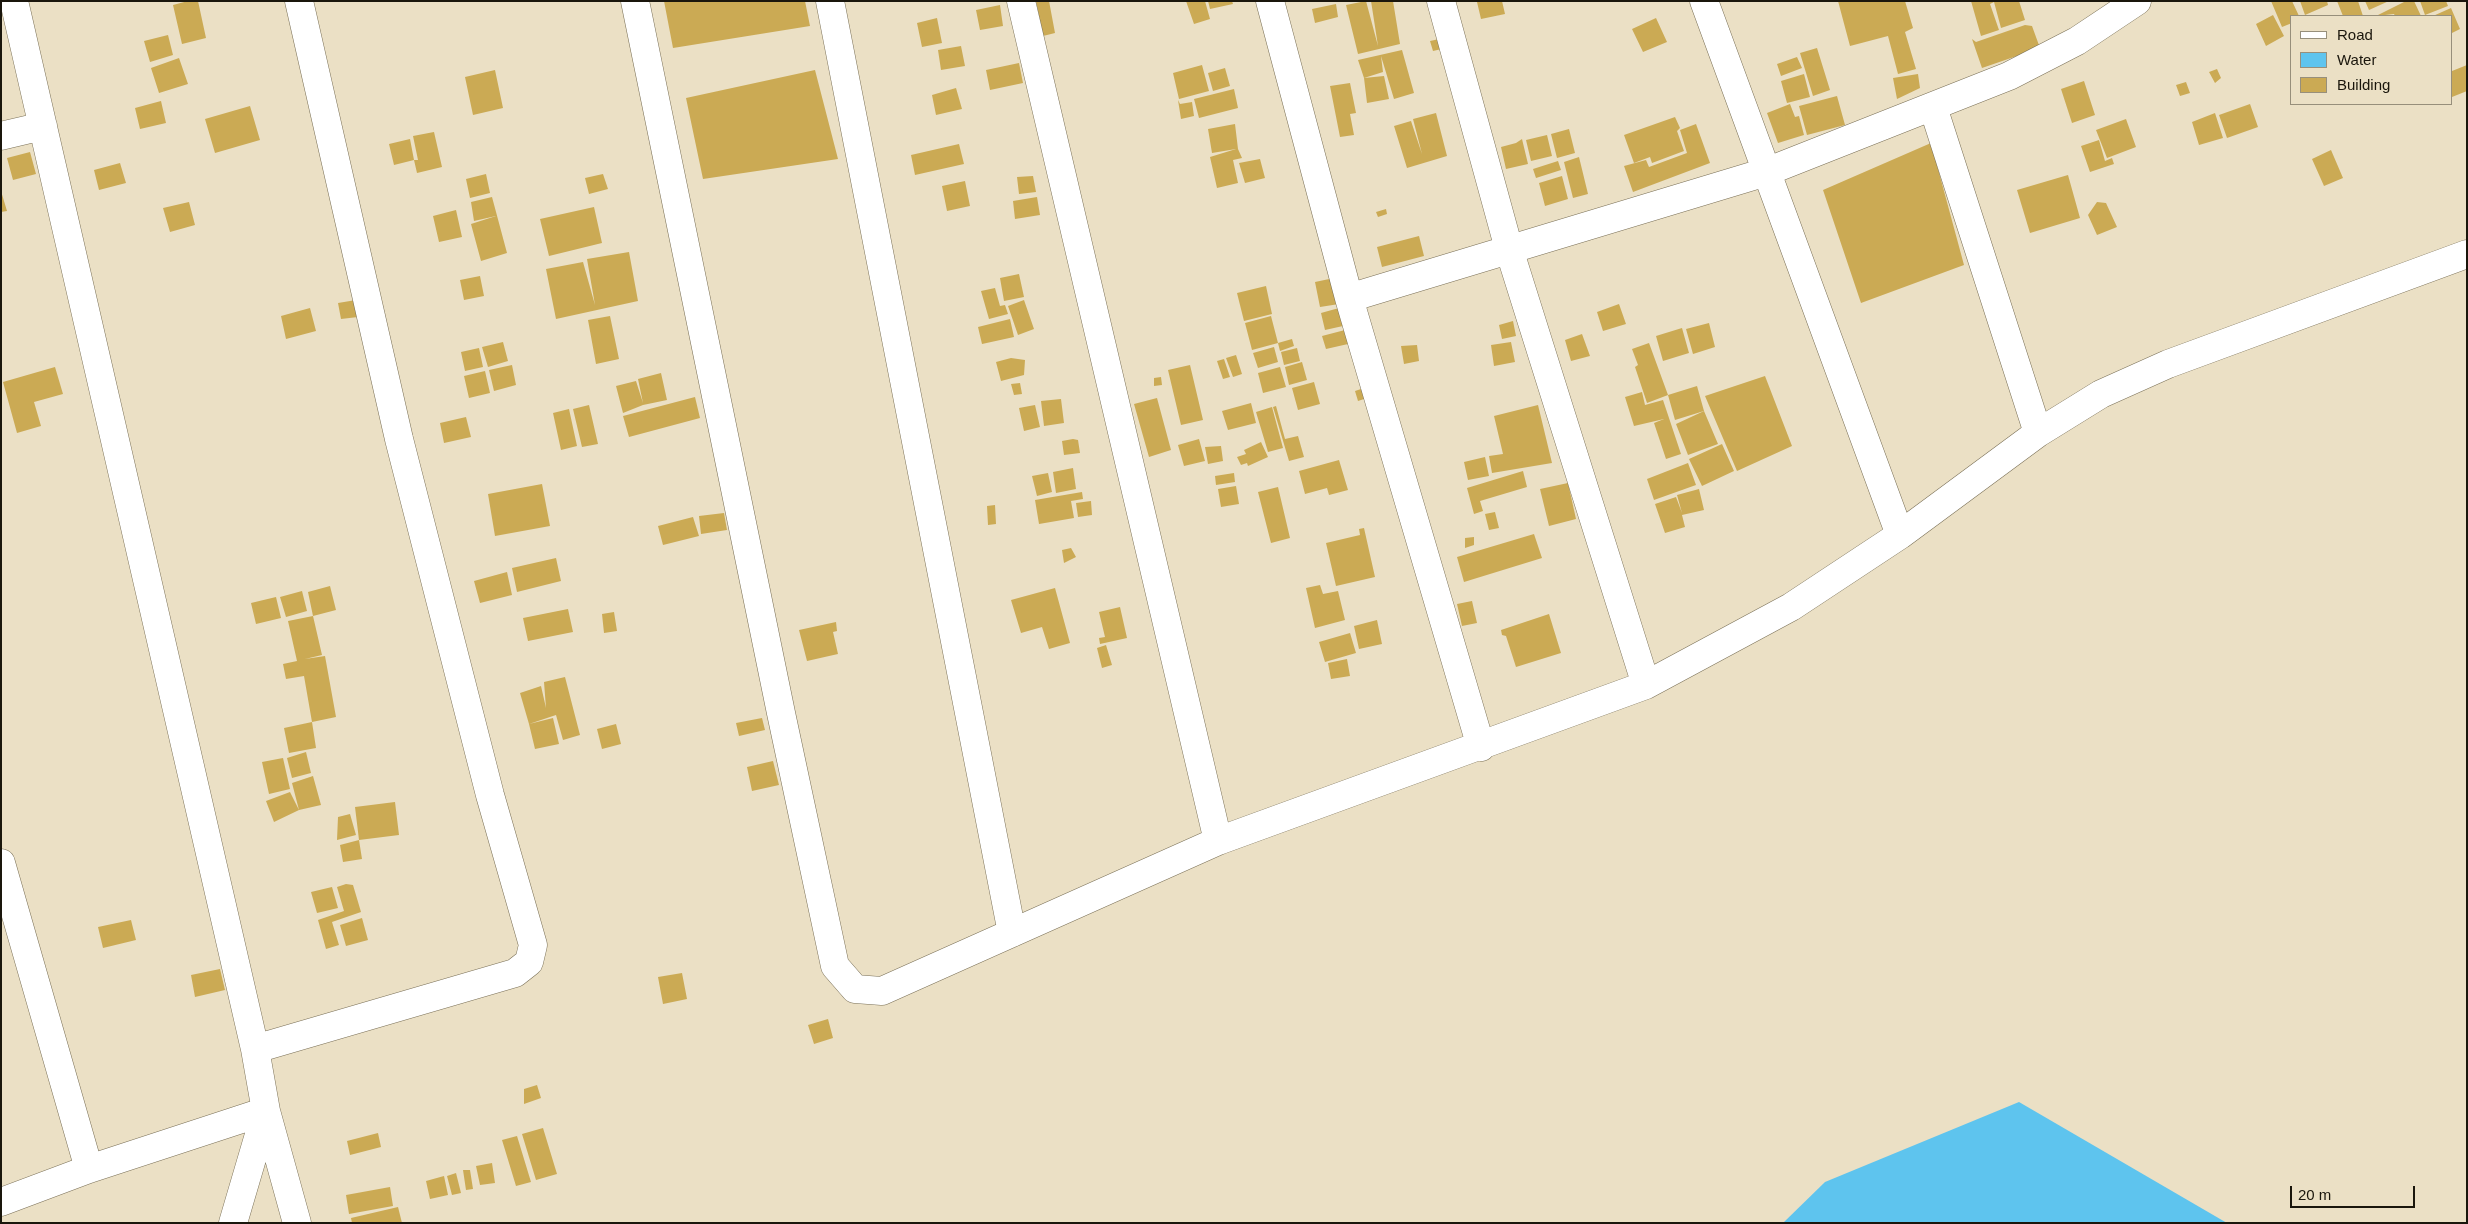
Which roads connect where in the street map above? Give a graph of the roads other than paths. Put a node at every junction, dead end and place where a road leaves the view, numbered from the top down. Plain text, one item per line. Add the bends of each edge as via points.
1 (14, 1) edge
2 (299, 1) edge
3 (634, 1) edge
4 (830, 1) edge
5 (1021, 1) edge
6 (1270, 1) edge
7 (1441, 1) edge
8 (1704, 1) edge
9 (2137, 1) edge
10 (1933, 107) junction
11 (43, 126) junction
12 (1, 136) edge
13 (1766, 172) junction
14 (1509, 249) junction
15 (2467, 254) edge
16 (1348, 298) junction
17 (2038, 433) junction
18 (1900, 536) junction
19 (1646, 684) junction
20 (1481, 747) junction
21 (1218, 841) junction
22 (1, 863) edge
23 (1012, 933) junction
24 (255, 1049) junction
25 (266, 1110) junction
26 (90, 1169) junction
27 (1, 1202) edge
28 (233, 1223) edge
29 (297, 1223) edge

1 - 11 street
2 - 24 street via 399,439 490,795 533,945 529,962 515,973
3 - 23 street via 835,966 855,988 882,991
4 - 23 street
5 - 21 street
6 - 16 street
7 - 14 street
8 - 13 street
9 - 10 street via 2077,41 2009,76
10 - 13 street
10 - 17 street
11 - 12 street
11 - 24 street
13 - 14 street
13 - 18 street
14 - 16 street
14 - 19 street
15 - 17 street via 2168,364 2101,394
16 - 20 street
17 - 18 street
18 - 19 street via 1792,607
19 - 20 street
20 - 21 street
21 - 23 street
22 - 26 street
24 - 25 street
25 - 26 street
25 - 28 street
25 - 29 street
26 - 27 street

